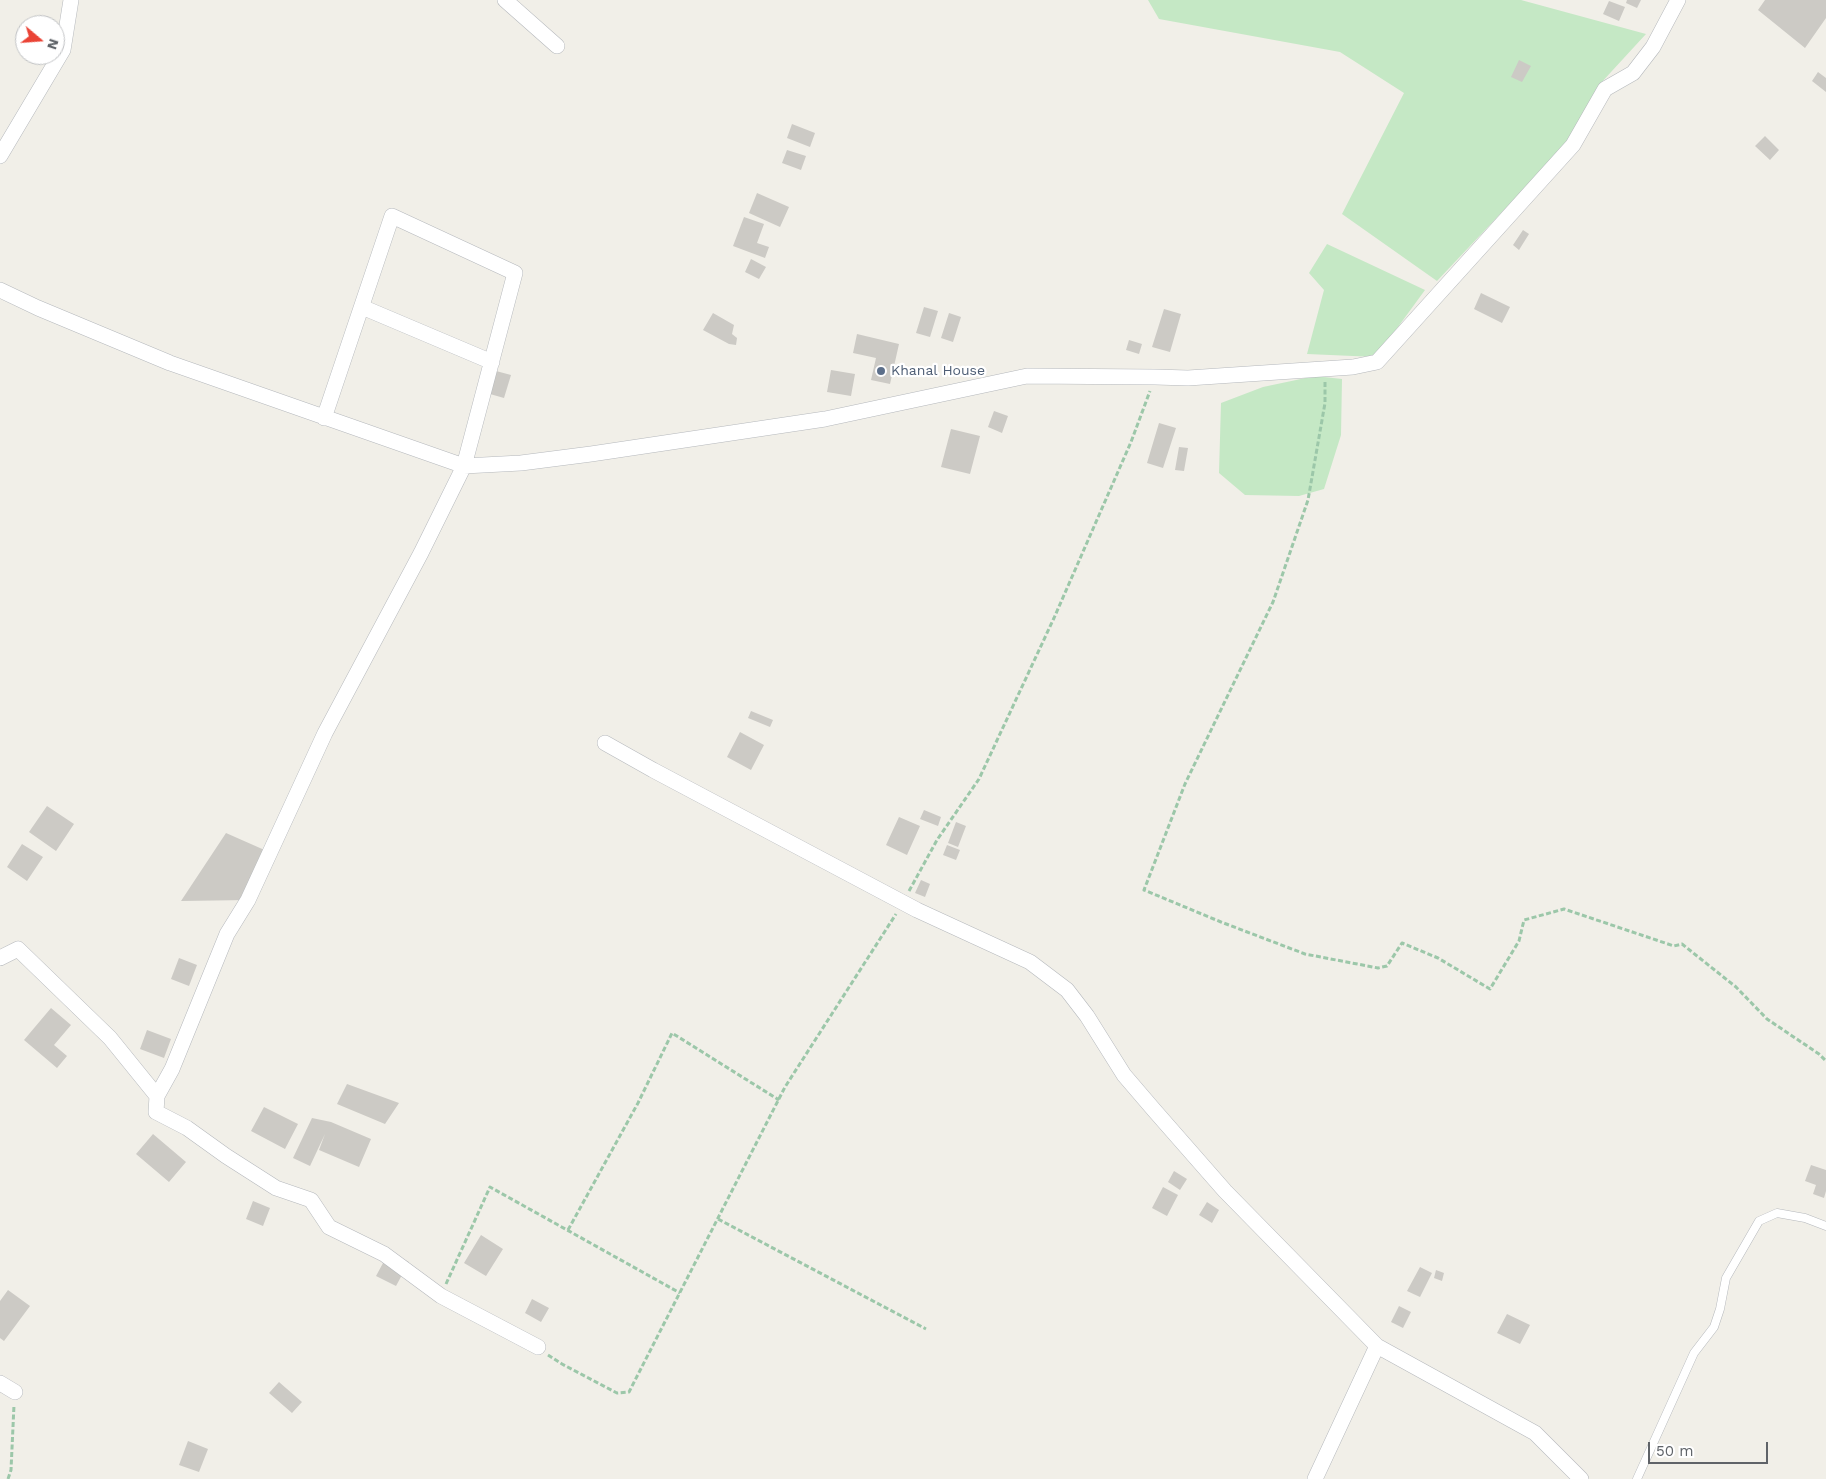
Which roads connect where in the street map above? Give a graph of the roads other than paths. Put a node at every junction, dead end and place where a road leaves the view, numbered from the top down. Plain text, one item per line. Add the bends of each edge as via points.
1 (71, 0) edge
2 (505, 0) edge
3 (1678, 0) edge
4 (558, 46) dead end
5 (0, 156) edge
6 (0, 290) edge
7 (362, 307) junction
8 (492, 362) junction
9 (324, 418) junction
10 (464, 466) junction
11 (605, 743) dead end
12 (0, 958) edge
13 (157, 1096) junction
14 (1826, 1226) edge
15 (1377, 1346) junction
16 (538, 1348) road end
17 (0, 1383) edge
18 (15, 1392) road end
19 (1315, 1479) edge
20 (1581, 1479) edge
21 (1638, 1479) edge

1 - 5 street via 63,50
2 - 4 street
3 - 10 street via 1653,47 1632,73 1605,89 1573,144 1377,362 1326,370 1188,378 1027,376 825,419 591,454
6 - 9 street via 170,363
7 - 8 street
7 - 8 street via 392,216 516,273
7 - 9 street
8 - 10 street
9 - 10 street
10 - 13 street via 422,553 325,733 248,900 227,934 172,1069
11 - 15 street via 903,903 1030,962 1067,990 1124,1075 1154,1110 1225,1190
12 - 13 street via 18,949 110,1038
13 - 16 street via 156,1112 187,1128 276,1188 311,1200 329,1227 384,1254 441,1296
14 - 21 lane via 1777,1213 1760,1221 1726,1278 1714,1327 1694,1353
15 - 19 street
15 - 20 street via 1535,1433
17 - 18 street

